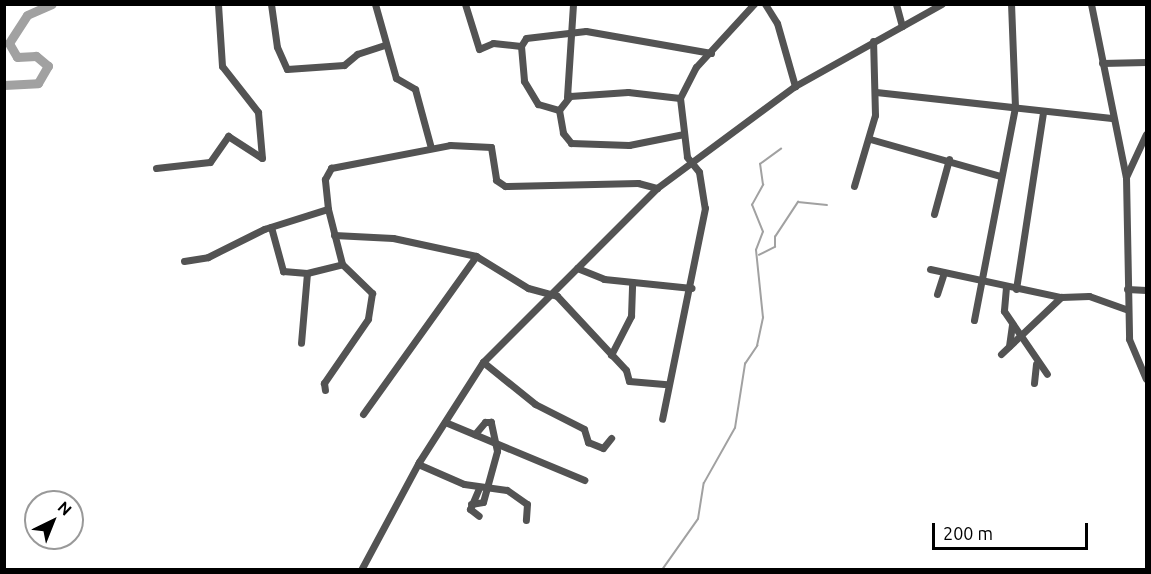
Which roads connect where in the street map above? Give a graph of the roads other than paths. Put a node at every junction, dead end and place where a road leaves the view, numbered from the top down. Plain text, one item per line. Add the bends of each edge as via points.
1 (218, 4) edge
2 (271, 4) edge
3 (375, 4) edge
4 (465, 4) edge
5 (573, 4) edge
6 (765, 4) edge
7 (896, 4) edge
8 (942, 4) edge
9 (1011, 4) edge
10 (1091, 4) edge
11 (754, 5) edge
12 (902, 26) junction
13 (569, 31) junction
14 (873, 42) junction
15 (386, 45) junction
16 (521, 46) junction
17 (711, 53) junction
18 (1146, 62) edge
19 (1102, 63) junction
20 (795, 86) junction
21 (876, 92) junction
22 (567, 97) junction
23 (680, 98) junction
24 (1015, 107) junction
25 (559, 110) junction
26 (1043, 112) junction
27 (1112, 118) junction
28 (684, 134) junction
29 (1146, 134) edge
30 (870, 139) junction
31 (431, 148) junction
32 (949, 159) junction
33 (692, 161) junction
34 (156, 168) dead end
35 (1000, 176) junction
36 (1126, 177) junction
37 (854, 186) dead end
38 (657, 188) junction
39 (328, 208) junction
40 (934, 214) dead end
41 (271, 227) junction
42 (334, 235) junction
43 (476, 256) junction
44 (184, 261) dead end
45 (342, 264) junction
46 (577, 268) junction
47 (930, 269) dead end
48 (306, 273) junction
49 (943, 276) junction
50 (980, 280) junction
51 (633, 282) junction
52 (1006, 287) junction
53 (692, 288) junction
54 (1016, 289) junction
55 (1127, 289) junction
56 (1146, 290) edge
57 (937, 294) dead end
58 (547, 297) junction
59 (1061, 297) junction
60 (1128, 310) junction
61 (974, 320) dead end
62 (1012, 325) junction
63 (1020, 336) junction
64 (301, 343) dead end
65 (1009, 347) junction
66 (1000, 354) dead end
67 (611, 355) junction
68 (483, 362) junction
69 (1036, 364) junction
70 (1144, 367) edge
71 (1047, 374) dead end
72 (1146, 379) edge
73 (1034, 383) dead end
74 (667, 384) junction
75 (325, 390) dead end
76 (363, 414) dead end
77 (662, 419) dead end
78 (445, 422) junction
79 (475, 434) junction
80 (611, 438) dead end
81 (496, 443) junction
82 (418, 464) junction
83 (584, 480) dead end
84 (482, 488) junction
85 (479, 516) dead end
86 (526, 520) dead end
87 (361, 570) edge

1 - 34 street via 222,66 258,111 262,158 228,136 210,162
2 - 15 street via 277,47 287,69 344,65 357,54
3 - 15 street
4 - 16 street via 479,49 499,43
5 - 13 street
6 - 20 street via 775,17
7 - 12 street
8 - 12 street
9 - 24 street
10 - 19 street
11 - 17 street
12 - 14 street
13 - 16 street via 526,38
13 - 17 street
13 - 22 street
14 - 20 street
14 - 21 street
15 - 31 street via 396,78 415,89
16 - 25 street via 529,89 538,104
17 - 23 street
18 - 19 street
19 - 27 street
20 - 33 street
21 - 24 street
21 - 30 street
22 - 23 street via 628,92
22 - 25 street
23 - 28 street
24 - 26 street
24 - 35 street
25 - 28 street via 563,133 571,143 629,145
26 - 27 street
26 - 54 street
27 - 36 street
28 - 33 street
29 - 36 street
30 - 32 street
30 - 37 street
31 - 38 street via 491,147 496,180 505,186 638,183
31 - 39 street via 331,168 326,179
32 - 35 street
32 - 40 street
33 - 38 street
33 - 53 street via 705,208
35 - 50 street
36 - 55 street
38 - 46 street
39 - 41 street
39 - 42 street
41 - 44 street via 208,257
41 - 48 street via 283,271
42 - 43 street via 393,238
42 - 45 street
43 - 58 street
43 - 76 street
45 - 48 street
45 - 75 street via 362,277 372,293 372,303 368,319 324,383
46 - 51 street
46 - 58 street
47 - 49 street
48 - 64 street
49 - 50 street
49 - 57 street
50 - 52 street
50 - 61 street
51 - 53 street
51 - 67 street via 631,316
52 - 54 street
52 - 62 street via 1004,311
53 - 74 street
54 - 59 street
55 - 56 street
55 - 60 street
58 - 67 street via 557,296
58 - 68 street
59 - 60 street via 1089,296
59 - 63 street
60 - 70 street via 1129,339
62 - 63 street
62 - 65 street
63 - 65 street
63 - 69 street
65 - 66 street
67 - 74 street via 629,381
68 - 78 street
68 - 80 street via 535,404 584,429 588,442 603,448
69 - 71 street
69 - 73 street
70 - 72 street
74 - 77 street
78 - 79 street
78 - 82 street
79 - 81 street
79 - 81 street via 485,422 491,422
81 - 83 street
81 - 84 street
82 - 84 street
82 - 87 street
84 - 85 street via 471,504
84 - 86 street via 518,496 526,504

